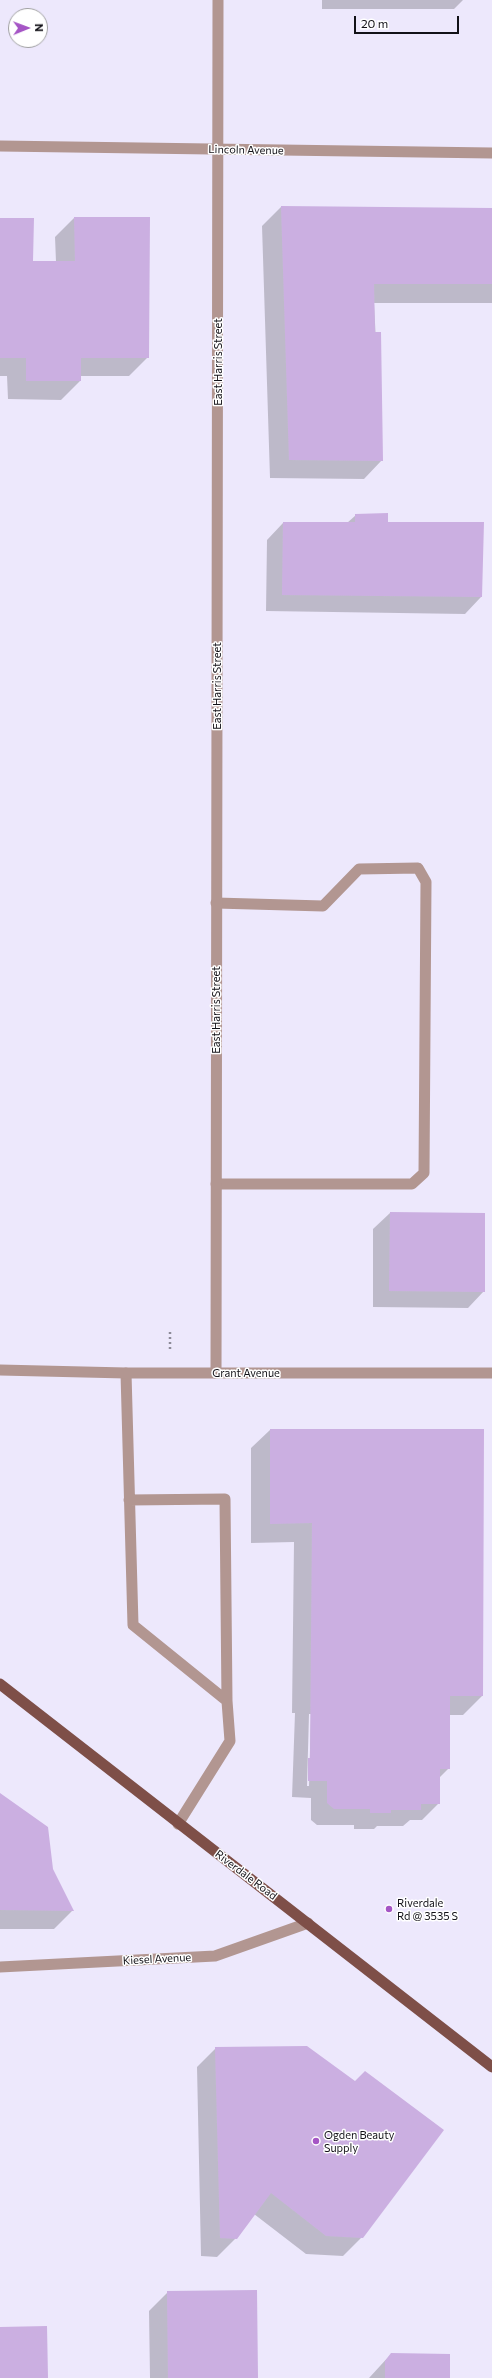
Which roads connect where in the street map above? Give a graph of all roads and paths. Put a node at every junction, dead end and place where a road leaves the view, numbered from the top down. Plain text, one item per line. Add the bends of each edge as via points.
1 (218, 0) edge
2 (0, 146) edge
3 (217, 150) junction
4 (492, 153) edge
5 (216, 903) junction
6 (216, 1184) junction
7 (0, 1370) edge
8 (126, 1373) junction
9 (216, 1373) junction
10 (492, 1373) edge
11 (129, 1500) junction
12 (0, 1684) edge
13 (227, 1701) junction
14 (178, 1824) junction
15 (308, 1923) junction
16 (0, 1967) edge
17 (492, 2067) edge

1 - 3 street, East Harris Street
2 - 3 street, Lincoln Avenue
3 - 4 street, Lincoln Avenue
3 - 5 street, East Harris Street
5 - 6 street, East Harris Street
5 - 6 street via 323,906 359,869 418,868 426,882 424,1173 412,1184
6 - 9 street, East Harris Street
7 - 8 street, Grant Avenue
8 - 9 street, Grant Avenue
8 - 11 street
9 - 10 street, Grant Avenue
11 - 13 street via 133,1625
11 - 13 street via 225,1499
12 - 14 main road, Riverdale Road
13 - 14 street via 230,1741
14 - 15 main road, Riverdale Road
15 - 16 street, Kiesel Avenue via 215,1956
15 - 17 main road, Riverdale Road

